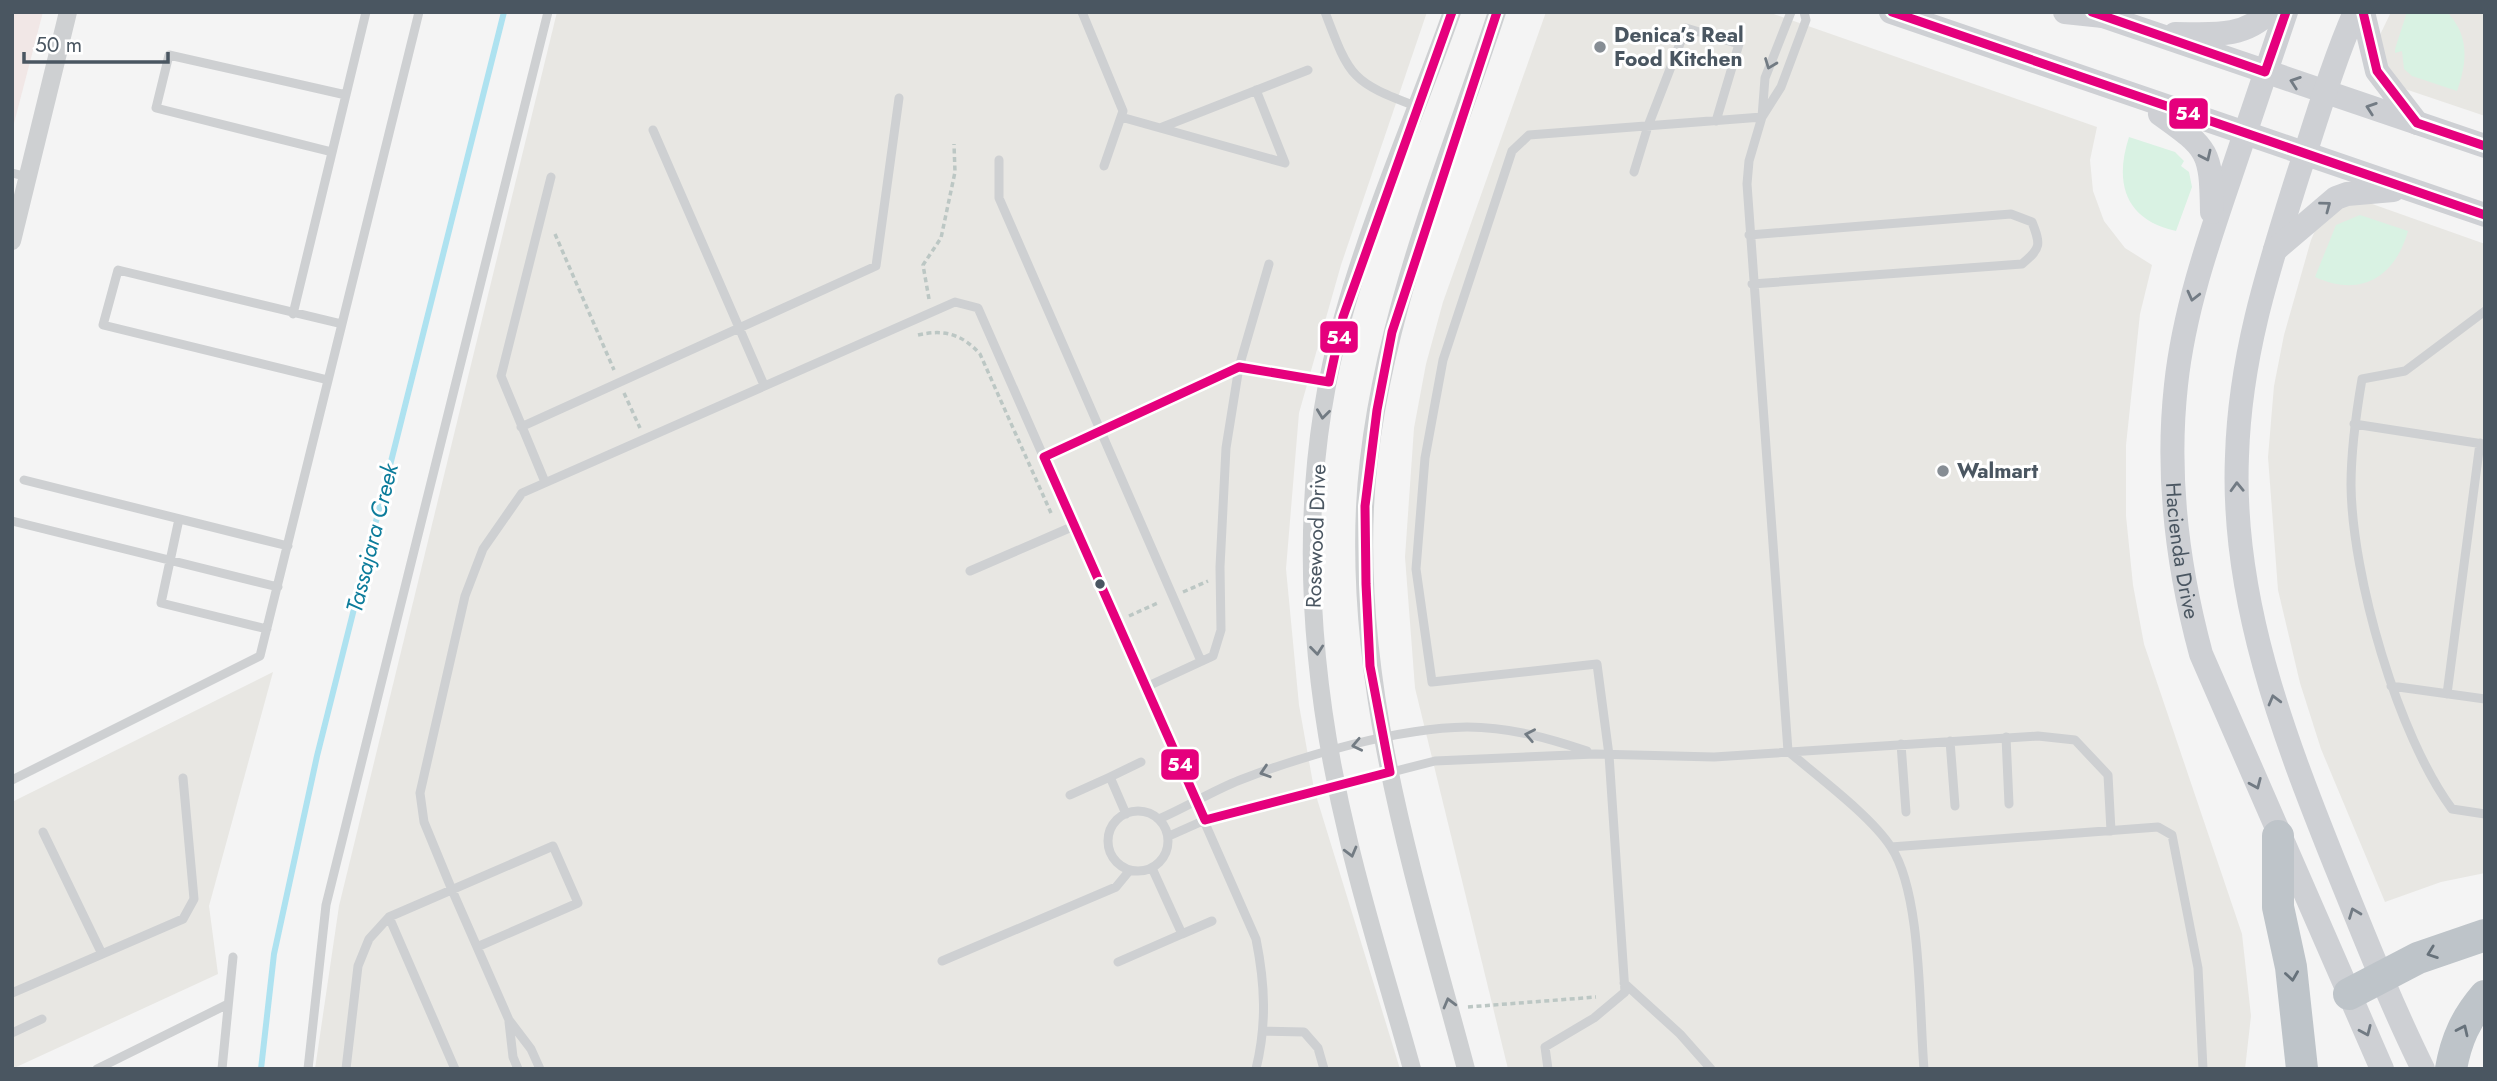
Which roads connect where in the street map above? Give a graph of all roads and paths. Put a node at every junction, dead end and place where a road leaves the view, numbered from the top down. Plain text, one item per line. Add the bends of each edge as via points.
1 (68, 12) edge
2 (366, 12) edge
3 (419, 12) edge
4 (548, 12) edge
5 (1082, 12) edge
6 (1325, 12) edge
7 (1452, 12) edge
8 (1497, 12) edge
9 (1791, 12) edge
10 (1804, 12) edge
11 (1891, 12) edge
12 (2065, 12) edge
13 (2269, 12) edge
14 (2286, 12) edge
15 (2355, 12) edge
16 (2363, 12) edge
17 (2097, 14) edge
18 (2157, 35) junction
19 (1308, 70) dead end
20 (2265, 72) junction
21 (1256, 90) junction
22 (2325, 93) junction
23 (346, 95) junction
24 (2136, 97) junction
25 (899, 98) dead end
26 (1418, 107) junction
27 (1121, 117) junction
28 (1762, 117) junction
29 (1716, 121) junction
30 (2417, 123) junction
31 (1648, 127) junction
32 (1160, 128) junction
33 (653, 130) dead end
34 (2244, 135) junction
35 (954, 144) dead end
36 (2485, 146) edge
37 (332, 152) junction
38 (2305, 155) junction
39 (999, 160) dead end
40 (1104, 166) dead end
41 (1634, 172) dead end
42 (20, 175) edge
43 (551, 177) dead end
44 (2405, 188) junction
45 (2485, 215) edge
46 (2212, 230) junction
47 (555, 234) dead end
48 (1749, 235) junction
49 (12, 241) edge
50 (2274, 250) junction
51 (1269, 264) dead end
52 (1752, 284) junction
53 (931, 310) junction
54 (2485, 311) edge
55 (293, 314) junction
56 (342, 324) junction
57 (740, 328) junction
58 (941, 332) junction
59 (906, 340) dead end
60 (1239, 367) junction
61 (328, 380) junction
62 (620, 382) junction
63 (1329, 382) junction
64 (764, 385) junction
65 (2354, 424) junction
66 (521, 427) junction
67 (1099, 432) junction
68 (644, 438) junction
69 (2482, 444) edge
70 (1044, 457) junction
71 (24, 480) dead end
72 (545, 482) junction
73 (179, 519) junction
74 (12, 521) edge
75 (1074, 526) junction
76 (1060, 533) junction
77 (288, 545) junction
78 (169, 560) junction
79 (970, 571) dead end
80 (278, 587) junction
81 (267, 629) junction
82 (1202, 661) junction
83 (2392, 686) junction
84 (1146, 688) junction
85 (2447, 694) junction
86 (2485, 699) edge
87 (2006, 737) junction
88 (1384, 740) junction
89 (1950, 741) junction
90 (1901, 744) junction
91 (1330, 751) junction
92 (1788, 751) junction
93 (1595, 754) junction
94 (1609, 755) junction
95 (1141, 762) dead end
96 (1390, 772) junction
97 (1110, 777) junction
98 (183, 778) dead end
99 (12, 780) edge
100 (1337, 786) junction
101 (1070, 795) dead end
102 (1197, 803) junction
103 (2009, 804) dead end
104 (1955, 806) dead end
105 (1906, 812) dead end
106 (1126, 814) junction
107 (2485, 814) edge
108 (1159, 819) junction
109 (1205, 820) junction
110 (2111, 831) junction
111 (43, 832) dead end
112 (1169, 836) junction
113 (2278, 836) junction
114 (1891, 848) junction
115 (1152, 868) junction
116 (1130, 870) junction
117 (452, 890) junction
118 (389, 917) junction
119 (1212, 921) dead end
120 (1182, 934) junction
121 (2485, 935) edge
122 (477, 947) junction
123 (102, 954) junction
124 (233, 957) dead end
125 (942, 961) dead end
126 (1118, 962) dead end
127 (2381, 976) junction
128 (1624, 985) junction
129 (12, 993) edge
130 (2349, 994) junction
131 (2485, 996) edge
132 (226, 1005) junction
133 (1450, 1009) junction
134 (41, 1020) dead end
135 (509, 1020) junction
136 (1263, 1031) junction
137 (12, 1032) edge
138 (97, 1069) edge
139 (222, 1069) edge
140 (308, 1069) edge
141 (346, 1069) edge
142 (456, 1069) edge
143 (518, 1069) edge
144 (540, 1069) edge
145 (1256, 1069) edge
146 (1324, 1069) edge
147 (1412, 1069) edge
148 (1466, 1069) edge
149 (1548, 1069) edge
150 (1711, 1069) edge
151 (1924, 1069) edge
152 (2203, 1069) edge
153 (2302, 1069) edge
154 (2382, 1069) edge
155 (2423, 1069) edge
156 (2451, 1069) edge

1 - 42 street
2 - 23 lane
3 - 56 lane
4 - 140 lane via 326,905
5 - 27 lane via 1123,111
6 - 26 lane via 1344,62 1357,79
7 - 26 street, Rosewood Drive
8 - 88 street via 1392,332 1377,410 1365,506 1366,584 1370,666
9 -> 28 lane via 1765,78
10 - 28 lane via 1781,87
11 - 24 main road
12 - 17 main road
13 - 18 main road via 2250,28 2235,33
14 - 20 main road, Hacienda Drive
15 - 22 main road
16 - 30 main road via 2377,71
17 - 18 main road
18 - 20 main road
19 - 21 lane
22 -> 20 main road
20 - 34 main road, Hacienda Drive
21 - 32 lane
21 - 32 lane via 1285,163
30 -> 22 main road
22 - 38 main road
23 - 37 lane
23 - 37 lane via 169,55 159,94 156,108
24 - 34 main road
24 -> 46 main road via 2198,142 2207,156
25 - 57 lane via 876,267
26 - 63 street, Rosewood Drive via 1343,317
27 - 32 lane
27 - 40 lane
28 - 29 lane
28 - 48 lane via 1748,173
29 - 31 lane
29 - 31 lane via 1739,44 1686,28
30 - 36 main road
31 - 41 lane
31 - 94 lane via 1528,135 1512,150 1443,360 1425,458 1416,569 1432,681 1597,664
33 - 57 lane
34 - 38 main road
34 - 46 main road, Hacienda Drive
35 - 53 path via 956,172 942,238 923,265
37 - 55 lane
38 - 44 main road
38 - 50 main road
39 - 67 lane via 999,198
42 - 49 street
43 - 66 lane via 501,376
44 - 45 main road
50 -> 44 main road via 2336,198
46 -> 113 main road, Hacienda Drive via 2187,319 2176,384 2174,524 2200,654
47 - 62 path
48 - 52 lane
48 - 52 lane via 2011,214 2032,222 2039,241 2037,252 2022,264
127 -> 50 main road via 2276,710 2245,585 2236,459 2240,397 2250,337
51 - 60 lane
52 - 92 lane
53 - 58 path
53 - 64 lane
53 - 70 lane via 956,302 978,308
54 - 65 lane via 2405,371 2362,379
55 - 56 lane
55 - 61 lane via 118,270 103,325
56 - 61 lane
57 - 62 lane
57 - 64 lane
58 - 59 path
58 - 76 path via 969,342 980,354
60 - 63 lane
60 - 67 lane
60 - 82 lane via 1226,448 1221,630 1213,656
61 - 77 lane
62 - 66 lane
62 - 68 path
63 -> 91 street, Rosewood Drive via 1315,484 1311,586
64 - 68 lane
65 - 69 lane
65 - 83 lane via 2351,486 2358,556
66 - 72 lane
67 - 70 lane
67 - 82 lane
68 - 72 lane
69 - 85 lane
70 - 75 lane
71 - 73 lane
72 - 117 lane via 522,493 483,549 466,596 420,793 424,822
73 - 77 lane
73 - 78 lane
74 - 78 lane
75 - 76 lane
75 - 84 lane
76 - 79 lane
77 - 80 lane
78 - 80 lane
78 - 81 lane via 161,603
80 - 81 lane
81 - 99 lane via 261,656
82 - 84 lane
83 - 85 lane
83 - 107 lane via 2433,783 2452,809
84 - 102 lane
85 - 86 lane
87 - 89 lane
87 - 103 lane
87 - 110 lane via 2075,740 2108,775
88 -> 91 lane
93 -> 88 lane via 1548,738 1480,728
88 - 96 street
89 - 90 lane
89 - 104 lane
90 - 92 lane
90 - 105 lane
91 - 100 street, Rosewood Drive
91 -> 102 lane via 1242,779
92 - 94 lane via 1685,758
92 - 114 lane via 1876,828
93 - 94 lane
93 - 96 lane via 1447,760
94 - 128 lane
95 - 97 lane
96 - 100 lane
133 -> 96 street
97 - 101 lane
97 - 106 lane
98 - 123 lane via 194,899 183,919
100 - 109 lane
100 -> 147 street, Rosewood Drive
102 - 108 lane
102 - 109 lane
106 - 108 lane via 1144,811
106 - 116 lane via 1113,824 1108,846 1112,857
108 - 112 lane
109 - 112 lane
109 - 136 lane via 1256,939 1264,977
110 - 114 lane
110 - 152 lane via 2158,827 2172,835 2198,968
111 - 123 lane
112 - 115 lane via 1163,860
113 - 130 main road, Hacienda Drive
113 -> 153 highway via 2278,907 2291,967
114 - 151 lane via 1911,902
115 - 116 lane
115 - 120 lane
116 - 125 lane via 1116,887
117 - 118 lane
117 - 122 lane
117 - 122 lane via 553,846 578,903
118 - 141 lane via 369,939 358,966
118 - 142 lane
119 - 120 lane
120 - 126 lane
121 -> 127 highway
122 - 135 lane
123 - 129 lane
124 - 132 lane
127 - 130 highway
127 - 155 main road
128 - 133 path via 1593,999
128 - 149 lane via 1625,992 1594,1018 1545,1047
128 - 150 lane via 1680,1034
130 -> 154 main road, Hacienda Drive
156 -> 131 highway via 2465,1023
132 - 138 lane
132 - 139 lane
133 - 148 street
134 - 137 lane
135 - 143 lane
135 - 144 lane
136 - 145 lane
136 - 146 lane via 1304,1032 1318,1048

